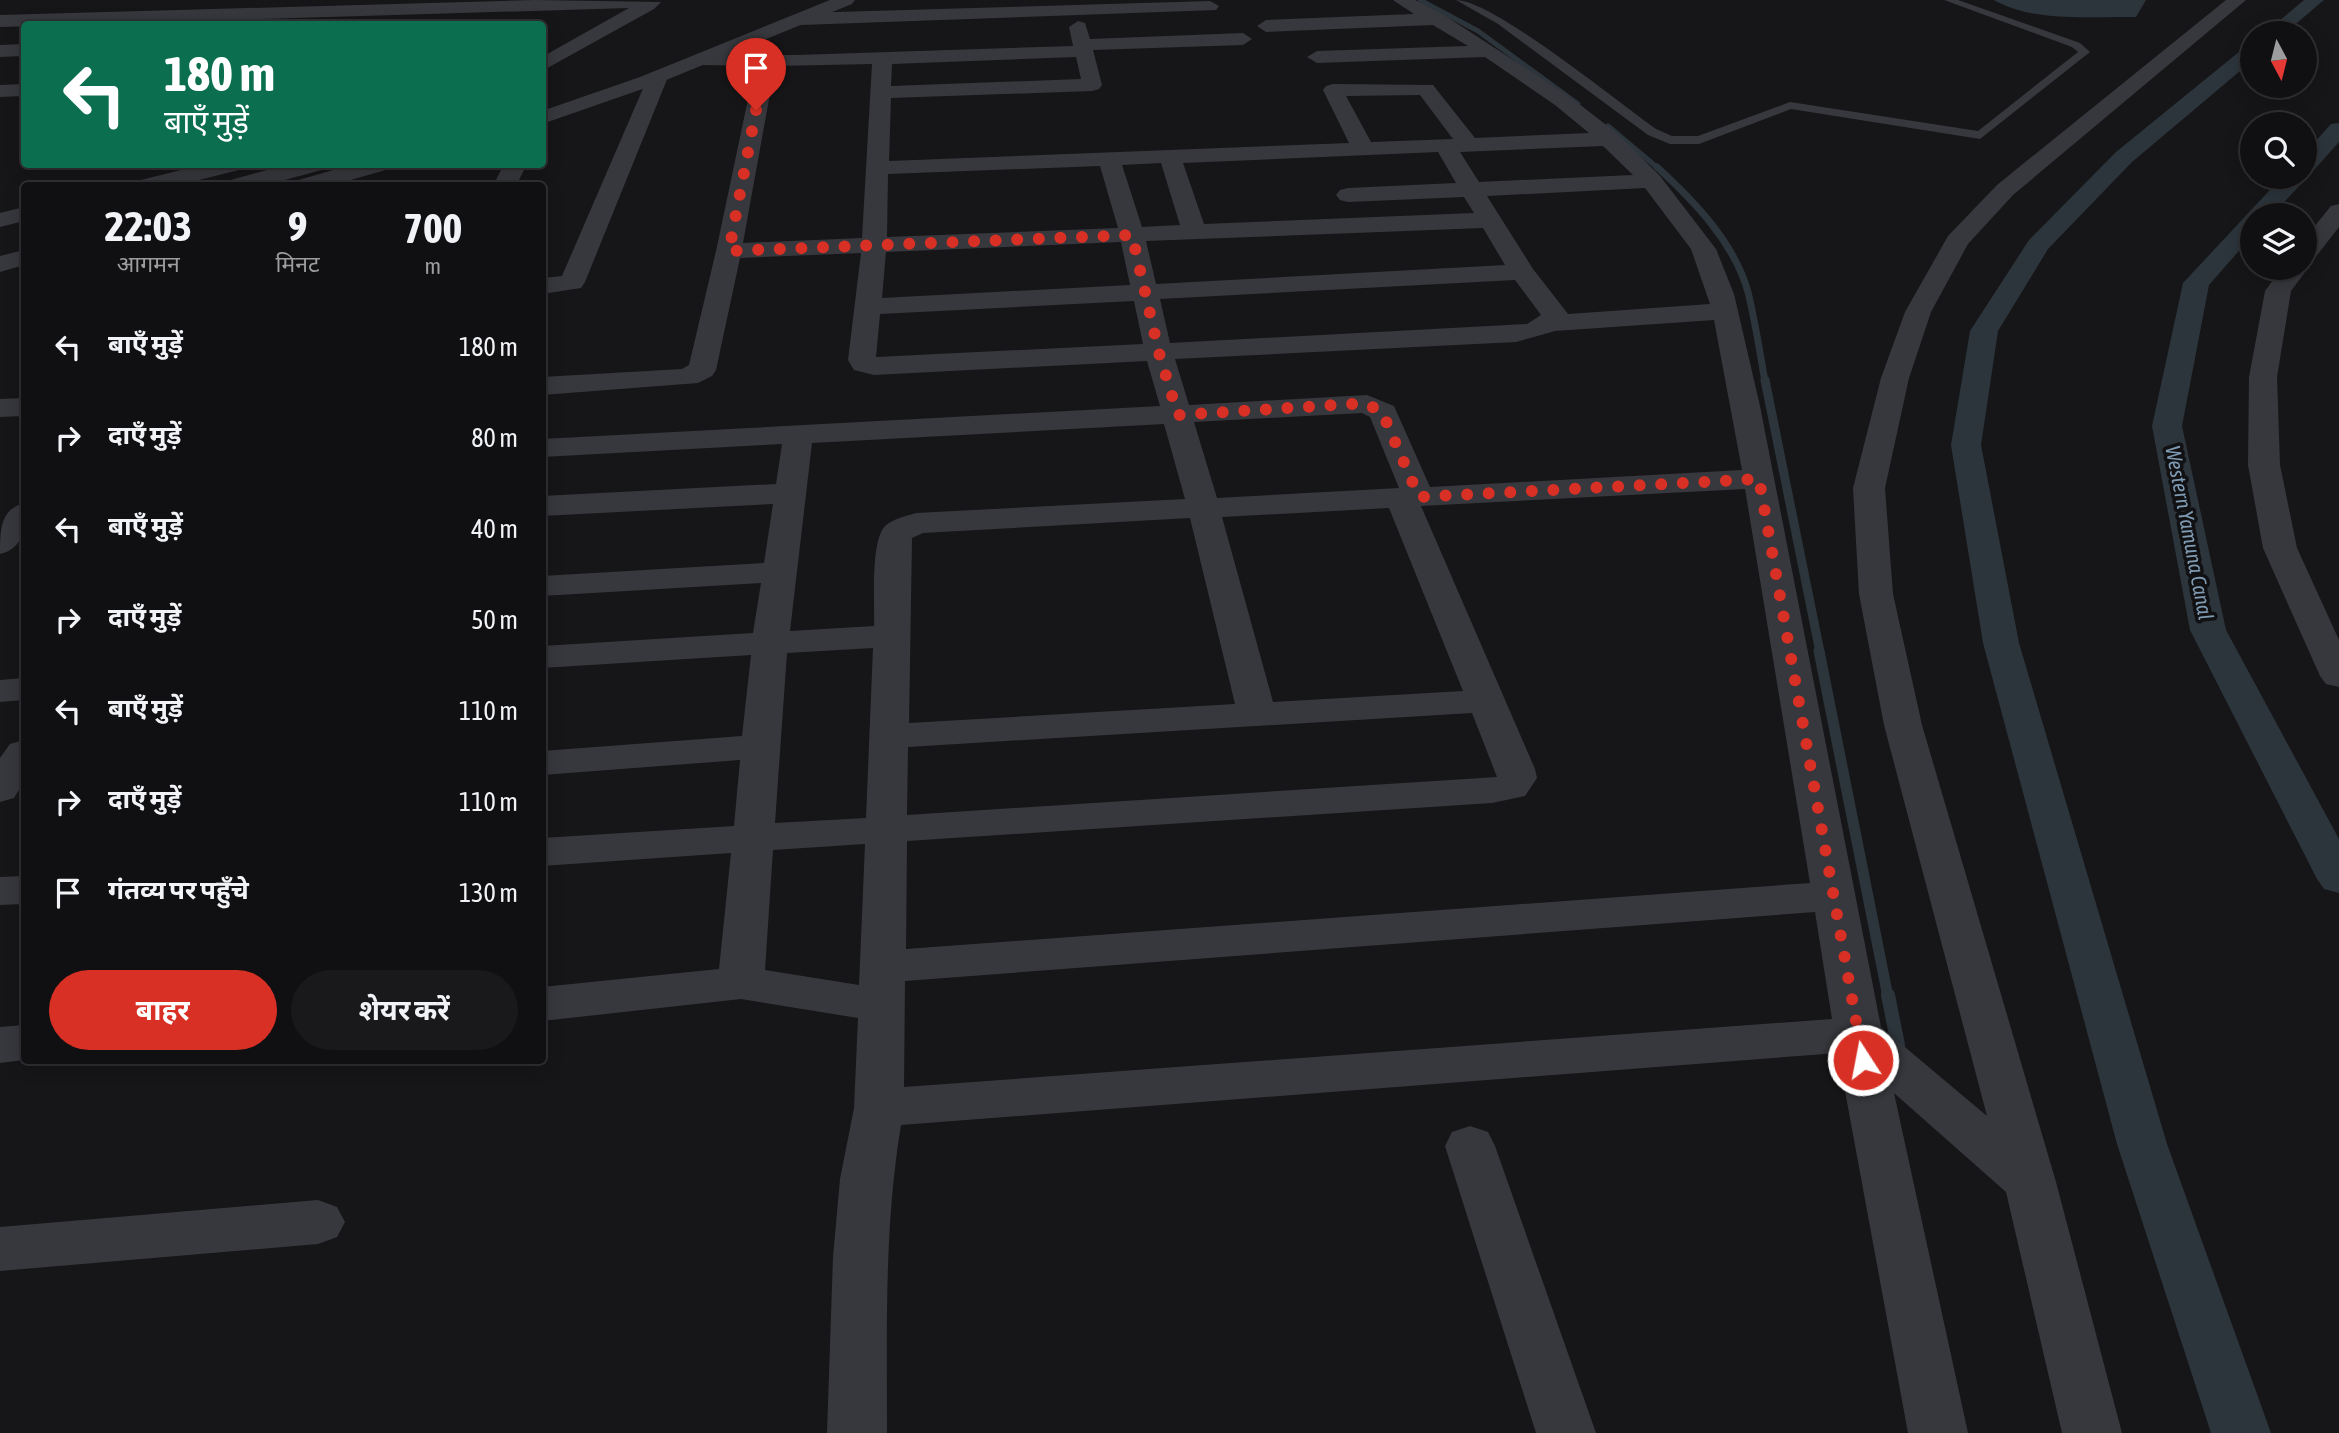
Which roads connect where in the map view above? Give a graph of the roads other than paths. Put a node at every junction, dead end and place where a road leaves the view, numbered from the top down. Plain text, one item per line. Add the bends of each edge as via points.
1 (257, 0) edge
2 (846, 0) edge
3 (1402, 0) edge
4 (1949, 0) edge
5 (2237, 0) edge
6 (654, 1) edge
7 (1210, 6) dead end
8 (802, 9) edge
9 (1073, 10) junction
10 (1449, 10) edge
11 (242, 14) junction
12 (0, 21) edge
13 (1266, 26) dead end
14 (595, 35) junction
15 (556, 36) dead end
16 (1243, 39) dead end
17 (1083, 48) junction
18 (21, 50) edge
19 (0, 51) edge
20 (1488, 51) junction
21 (1317, 57) dead end
22 (882, 58) junction
23 (704, 59) junction
24 (765, 61) junction
25 (546, 63) edge
26 (658, 77) junction
27 (21, 90) edge
28 (0, 91) edge
29 (882, 92) junction
30 (546, 98) edge
31 (546, 117) edge
32 (1610, 139) junction
33 (1458, 146) junction
34 (1364, 150) junction
35 (1170, 157) junction
36 (1109, 159) junction
37 (219, 168) edge
38 (302, 168) edge
39 (367, 168) edge
40 (876, 168) junction
41 (1653, 181) junction
42 (161, 182) edge
43 (250, 182) edge
44 (317, 182) edge
45 (1470, 190) junction
46 (1348, 195) dead end
47 (2339, 211) edge
48 (21, 215) edge
49 (0, 220) edge
50 (1492, 220) junction
51 (1195, 233) junction
52 (1132, 235) junction
53 (2317, 239) edge
54 (21, 241) edge
55 (874, 245) junction
56 (0, 246) edge
57 (729, 251) junction
58 (21, 259) edge
59 (0, 264) edge
60 (1522, 272) junction
61 (2286, 280) edge
62 (546, 285) edge
63 (1144, 292) junction
64 (866, 307) junction
65 (1725, 311) junction
66 (1551, 323) junction
67 (1159, 353) junction
68 (546, 386) edge
69 (21, 407) edge
70 (0, 408) edge
71 (1178, 415) junction
72 (798, 436) junction
73 (546, 448) edge
74 (1759, 479) junction
75 (791, 493) junction
76 (1410, 497) junction
77 (546, 506) edge
78 (1204, 509) junction
79 (780, 572) junction
80 (546, 586) edge
81 (891, 636) junction
82 (770, 643) junction
83 (546, 657) edge
84 (2339, 676) edge
85 (21, 689) edge
86 (0, 691) edge
87 (1486, 701) junction
88 (1257, 714) junction
89 (888, 736) junction
90 (761, 747) junction
91 (21, 757) edge
92 (546, 763) edge
93 (0, 789) edge
94 (21, 800) edge
95 (0, 802) edge
96 (886, 830) junction
97 (752, 838) junction
98 (546, 852) edge
99 (21, 890) edge
100 (0, 891) edge
101 (1834, 896) junction
102 (741, 984) junction
103 (883, 987) junction
104 (546, 1004) edge
105 (1858, 1034) junction
106 (21, 1043) edge
107 (0, 1045) edge
108 (879, 1108) junction
109 (1470, 1146) dead end
110 (2030, 1182) junction
111 (318, 1222) dead end
112 (0, 1249) edge
113 (856, 1433) edge
114 (1566, 1433) edge
115 (1938, 1433) edge
116 (2092, 1433) edge

1 - 11 street
2 - 8 street
3 - 10 street
4 - 10 lane via 2085,52 1980,135 1790,105 1699,140 1682,142 1660,138 1502,22
5 - 110 street via 2005,190 1957,241 1918,312 1895,378 1869,488 1876,594 1903,725
6 - 11 street
6 - 14 street
7 - 9 street
8 - 9 street
8 - 23 street
8 - 30 street
9 - 17 street
10 - 13 street
10 - 20 street
11 - 12 street
14 - 15 street
14 - 25 street
16 - 17 street
17 - 22 street
17 - 29 street via 1092,85
18 - 19 street
20 - 21 street
20 - 32 street
22 - 24 street
22 - 29 street
23 - 24 street
23 - 26 street
24 - 57 street
26 - 31 street
26 - 62 street via 572,282
27 - 28 street
29 - 40 street
32 - 33 street
32 - 41 street
33 - 34 street
33 - 34 street via 1426,89 1333,90
33 - 45 street
34 - 35 street
35 - 36 street
35 - 51 street
36 - 40 street
36 - 52 street
37 - 42 street
38 - 43 street
39 - 44 street
40 - 55 street
41 - 45 street
41 - 65 street via 1697,238
45 - 46 street
45 - 50 street
47 - 53 street
48 - 49 street
50 - 51 street
50 - 60 street
51 - 52 street
52 - 55 street
52 - 63 street
54 - 56 street
55 - 57 street
55 - 64 street
57 - 68 street via 698,374
58 - 59 street
60 - 63 street
60 - 66 street via 1555,315
61 - 84 street via 2278,290 2263,377 2264,465 2280,548
63 - 64 street
63 - 67 street
64 - 67 street via 862,360 874,366
65 - 66 street
65 - 74 street
66 - 67 street via 1536,330 1489,335
67 - 71 street
69 - 70 street
71 - 72 street
71 - 76 street via 1352,404 1378,407
71 - 78 street
72 - 73 street
72 - 75 street
74 - 76 street
74 - 101 street
75 - 77 street
75 - 79 street
76 - 78 street
76 - 87 street
78 - 81 street via 905,526 894,541
78 - 88 street
79 - 80 street
79 - 82 street
81 - 82 street
81 - 89 street
82 - 83 street
82 - 90 street
85 - 86 street
87 - 88 street
87 - 96 street via 1517,778 1503,789
88 - 89 street
89 - 96 street
90 - 92 street
90 - 97 street
91 - 93 street
94 - 95 street
96 - 97 street
96 - 103 street
97 - 98 street
97 - 102 street
99 - 100 street
101 - 103 street
101 - 105 street
102 - 103 street via 804,991
102 - 104 street
103 - 108 street
105 - 108 street
105 - 110 street
105 - 115 street
106 - 107 street
108 - 113 street via 866,1179 860,1257
109 - 114 street
110 - 116 street
111 - 112 street

